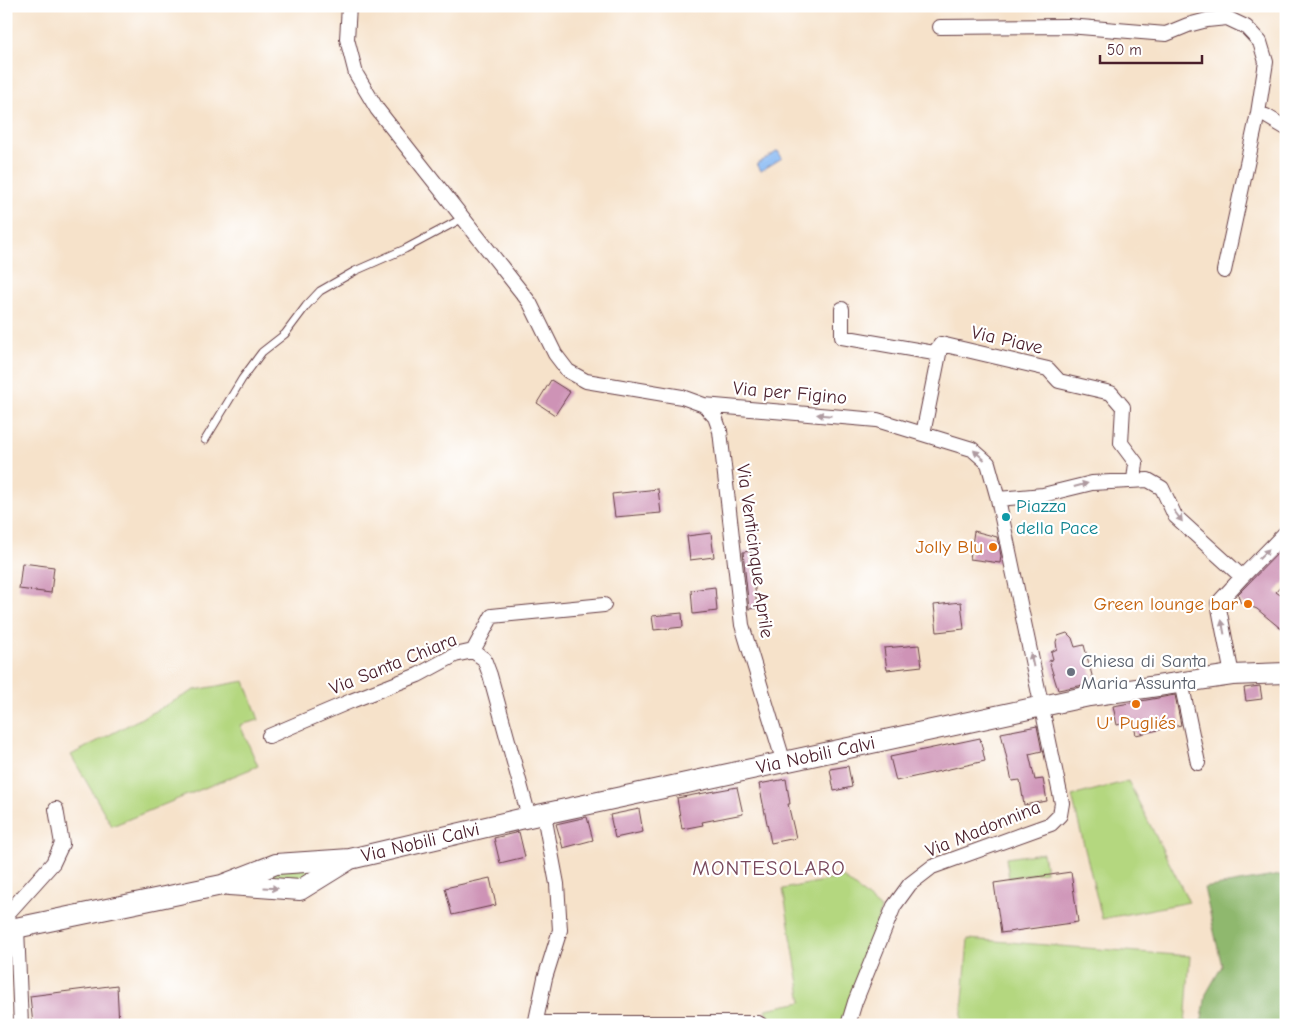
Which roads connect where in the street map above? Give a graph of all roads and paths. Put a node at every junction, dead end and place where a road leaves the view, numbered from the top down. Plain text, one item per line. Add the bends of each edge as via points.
1 (349, 6) edge
2 (940, 27) dead end
3 (1258, 113) junction
4 (1286, 128) edge
5 (463, 218) junction
6 (1224, 271) dead end
7 (842, 309) dead end
8 (941, 344) junction
9 (704, 405) junction
10 (923, 434) junction
11 (205, 440) dead end
12 (1134, 480) junction
13 (998, 499) junction
14 (1286, 532) edge
15 (1242, 577) junction
16 (604, 605) dead end
17 (473, 651) junction
18 (1232, 674) junction
19 (1286, 674) edge
20 (1181, 682) junction
21 (1041, 707) junction
22 (269, 736) dead end
23 (784, 763) junction
24 (1198, 763) dead end
25 (56, 808) dead end
26 (536, 816) junction
27 (350, 859) junction
28 (222, 885) junction
29 (10, 930) edge
30 (535, 1024) edge
31 (21, 1025) edge
32 (761, 1025) edge
33 (848, 1025) edge

1 - 5 street, Via per Figino via 347,39 356,74 378,109
2 - 3 street via 1068,26 1166,34 1207,20 1228,18 1246,27 1260,42 1266,62
3 - 4 street
3 - 6 street
5 - 9 street, Via per Figino via 530,303 555,354 568,371 586,382 682,397
5 - 11 lane via 406,249 355,271 320,292 285,334 262,352
7 - 8 street, Via Piave via 842,337 934,353
8 - 10 street, Via Piave
8 - 12 street, Via Piave via 1048,369 1059,381 1111,393 1124,407 1121,443 1136,463
10 -> 9 street, Via per Figino via 877,420
9 - 23 street, Via Venticinque Aprile via 715,417 720,431 742,625
13 -> 10 street, Via per Figino via 988,463 972,449
13 -> 12 street via 1044,495 1092,482
12 -> 15 street via 1148,480 1162,488 1175,516
21 -> 13 street, Via Madonnina
15 -> 14 street
18 -> 15 street via 1218,604
16 - 17 street, Via Santa Chiara via 492,616
17 - 22 street, Via Santa Chiara via 455,655 418,675
17 - 26 street via 484,659
18 - 19 main road, Via Nobili Calvi
18 - 20 main road, Via Nobili Calvi
20 - 21 main road, Via Nobili Calvi
20 - 24 street
21 - 23 main road, Via Nobili Calvi
21 - 33 street, Via Madonnina via 1062,803 1060,815 1051,824 932,867 910,884 894,906
23 - 26 main road, Via Nobili Calvi
25 - 29 street via 62,844 52,863 9,912
26 - 27 main road, Via Nobili Calvi
26 - 30 street via 557,884 560,930
27 - 28 main road, Via Nobili Calvi via 276,864
28 -> 27 main road, Via Nobili Calvi via 300,890
28 - 29 main road, Via Nobili Calvi
29 - 31 street
30 - 32 street

